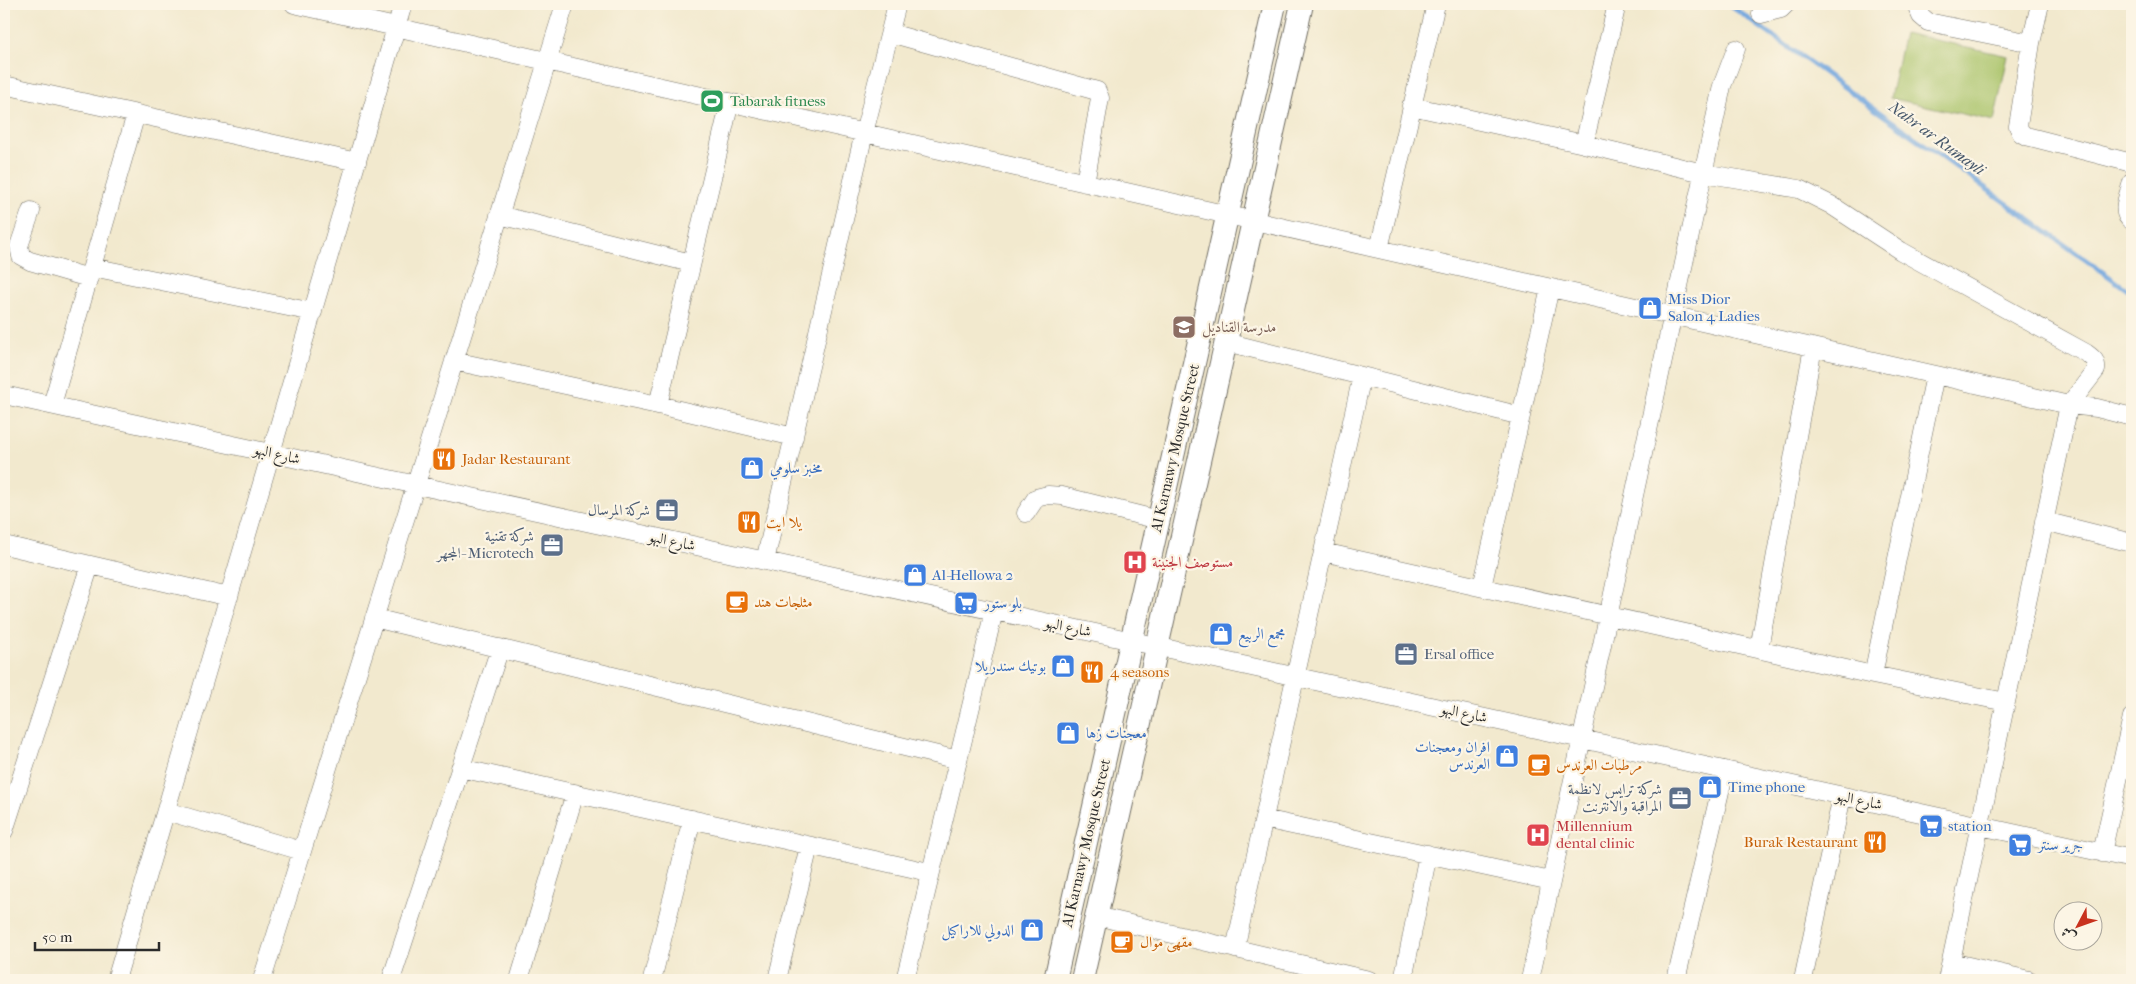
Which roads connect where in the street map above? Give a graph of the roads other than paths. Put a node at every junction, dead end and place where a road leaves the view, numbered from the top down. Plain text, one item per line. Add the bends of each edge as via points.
1 (294, 4) edge
2 (403, 4) edge
3 (565, 4) edge
4 (897, 4) edge
5 (1275, 4) edge
6 (1302, 4) edge
7 (1436, 4) edge
8 (1617, 4) edge
9 (1786, 4) edge
10 (1916, 4) edge
11 (2040, 4) edge
12 (1760, 14) dead end
13 (396, 27) junction
14 (890, 34) junction
15 (2031, 43) junction
16 (1736, 49) dead end
17 (547, 61) junction
18 (4, 85) edge
19 (730, 102) junction
20 (1411, 106) junction
21 (136, 114) junction
22 (864, 133) junction
23 (1584, 144) junction
24 (357, 162) junction
25 (2132, 163) edge
26 (1703, 173) junction
27 (2132, 182) edge
28 (1085, 183) junction
29 (31, 211) dead end
30 (499, 215) junction
31 (1228, 215) junction
32 (1254, 221) junction
33 (2132, 221) edge
34 (1379, 249) junction
35 (691, 263) junction
36 (90, 272) junction
37 (1550, 288) junction
38 (312, 312) junction
39 (1673, 316) junction
40 (1226, 342) junction
41 (1813, 347) junction
42 (454, 361) junction
43 (1936, 375) junction
44 (1362, 376) junction
45 (4, 395) edge
46 (52, 405) junction
47 (658, 405) junction
48 (2069, 405) junction
49 (1521, 416) junction
50 (2132, 417) edge
51 (794, 437) junction
52 (271, 453) junction
53 (416, 485) junction
54 (1026, 513) dead end
55 (1159, 520) junction
56 (2044, 522) junction
57 (2132, 543) edge
58 (4, 545) edge
59 (1323, 552) junction
60 (765, 561) junction
61 (90, 565) junction
62 (1482, 587) junction
63 (229, 597) junction
64 (994, 611) junction
65 (1608, 616) junction
66 (374, 618) junction
67 (1131, 641) junction
68 (1157, 646) junction
69 (500, 648) junction
70 (1759, 649) junction
71 (1873, 675) junction
72 (1296, 677) junction
73 (2006, 702) junction
74 (2131, 727) edge
75 (1582, 739) junction
76 (958, 760) junction
77 (460, 768) junction
78 (1725, 770) junction
79 (575, 793) junction
80 (1842, 796) junction
81 (166, 812) junction
82 (692, 819) junction
83 (1264, 819) junction
84 (1980, 826) junction
85 (4, 831) edge
86 (809, 846) junction
87 (302, 851) junction
88 (2102, 852) junction
89 (1428, 854) junction
90 (2132, 859) edge
91 (930, 872) junction
92 (1552, 881) junction
93 (1096, 916) junction
94 (1235, 949) junction
95 (1951, 962) junction
96 (116, 980) edge
97 (262, 980) edge
98 (391, 980) edge
99 (520, 980) edge
100 (652, 980) edge
101 (777, 980) edge
102 (905, 980) edge
103 (1055, 980) edge
104 (1082, 980) edge
105 (1369, 980) edge
106 (1403, 980) edge
107 (1530, 980) edge
108 (1676, 980) edge
109 (1803, 980) edge
110 (1947, 980) edge
111 (2029, 980) edge

1 - 13 street
2 - 13 street
3 - 17 street
4 - 14 street
5 - 31 main road, Al Karnawy Mosque Street
6 - 32 main road, Al Karnawy Mosque Street
7 - 20 street
8 - 23 street
9 - 12 street via 1781,9
10 - 15 street via 1928,22
11 - 15 street
13 - 17 street
13 - 24 street
14 - 22 street
14 - 28 street via 1097,91 1100,98
15 - 25 street via 2018,126 2021,133
16 - 26 street via 1722,86
17 - 19 street
17 - 30 street
18 - 21 street
19 - 22 street
19 - 35 street
20 - 23 street
20 - 34 street
21 - 24 street
21 - 36 street
22 - 28 street
22 - 51 street
23 - 26 street
24 - 38 street
26 - 39 street
26 - 48 street via 1799,189 1831,205 1901,251 2086,353 2096,364 2096,370
27 - 33 street via 2125,212
28 - 31 street
29 - 36 street via 19,246 21,256 30,261
30 - 35 street
30 - 42 street
31 - 32 street
31 - 55 main road, Al Karnawy Mosque Street
32 - 34 street
32 - 40 main road, Al Karnawy Mosque Street
34 - 37 street
35 - 47 street
36 - 38 street
36 - 46 street
37 - 39 street
37 - 49 street
38 - 52 street
39 - 41 street
39 - 65 street
40 - 44 street
40 - 68 main road, Al Karnawy Mosque Street
41 - 43 street
41 - 70 street
42 - 47 street
42 - 53 street
43 - 48 street
43 - 71 street
44 - 49 street
44 - 59 street
45 - 46 street, شارع البهو
46 - 52 street, شارع البهو
47 - 51 street
48 - 50 street
48 - 56 street
49 - 62 street
51 - 60 street
52 - 53 street, شارع البهو
52 - 63 street
53 - 60 street, شارع البهو
53 - 66 street
54 - 55 street via 1036,498 1048,495
55 - 67 main road, Al Karnawy Mosque Street
56 - 57 street
56 - 73 street
58 - 61 street
59 - 62 street
59 - 72 street
60 - 64 street, شارع البهو
61 - 63 street
61 - 85 street
62 - 65 street
63 - 81 street
64 - 67 street, شارع البهو
64 - 76 street
65 - 70 street
65 - 75 street
66 - 69 street
66 - 87 street
67 - 68 street, شارع البهو
67 - 103 main road, Al Karnawy Mosque Street
68 - 72 street, شارع البهو
68 - 93 main road, Al Karnawy Mosque Street
69 - 76 street
69 - 77 street
70 - 71 street
71 - 73 street
72 - 75 street, شارع البهو
72 - 83 street
73 - 84 street
74 - 88 street
75 - 78 street, شارع البهو
75 - 92 street
76 - 91 street
77 - 79 street
77 - 98 street
78 - 80 street, شارع البهو
78 - 108 street
79 - 82 street
79 - 99 street
80 - 84 street, شارع البهو
80 - 109 street
81 - 87 street
81 - 96 street
82 - 86 street
82 - 100 street
83 - 89 street
83 - 94 street
84 - 88 street, شارع البهو
84 - 95 street
86 - 91 street
86 - 101 street
87 - 97 street
88 - 90 street, شارع البهو
89 - 92 street
89 - 106 street
91 - 102 street
92 - 107 street
93 - 94 street
93 - 104 main road, Al Karnawy Mosque Street
94 - 105 street
95 - 110 street
95 - 111 street

